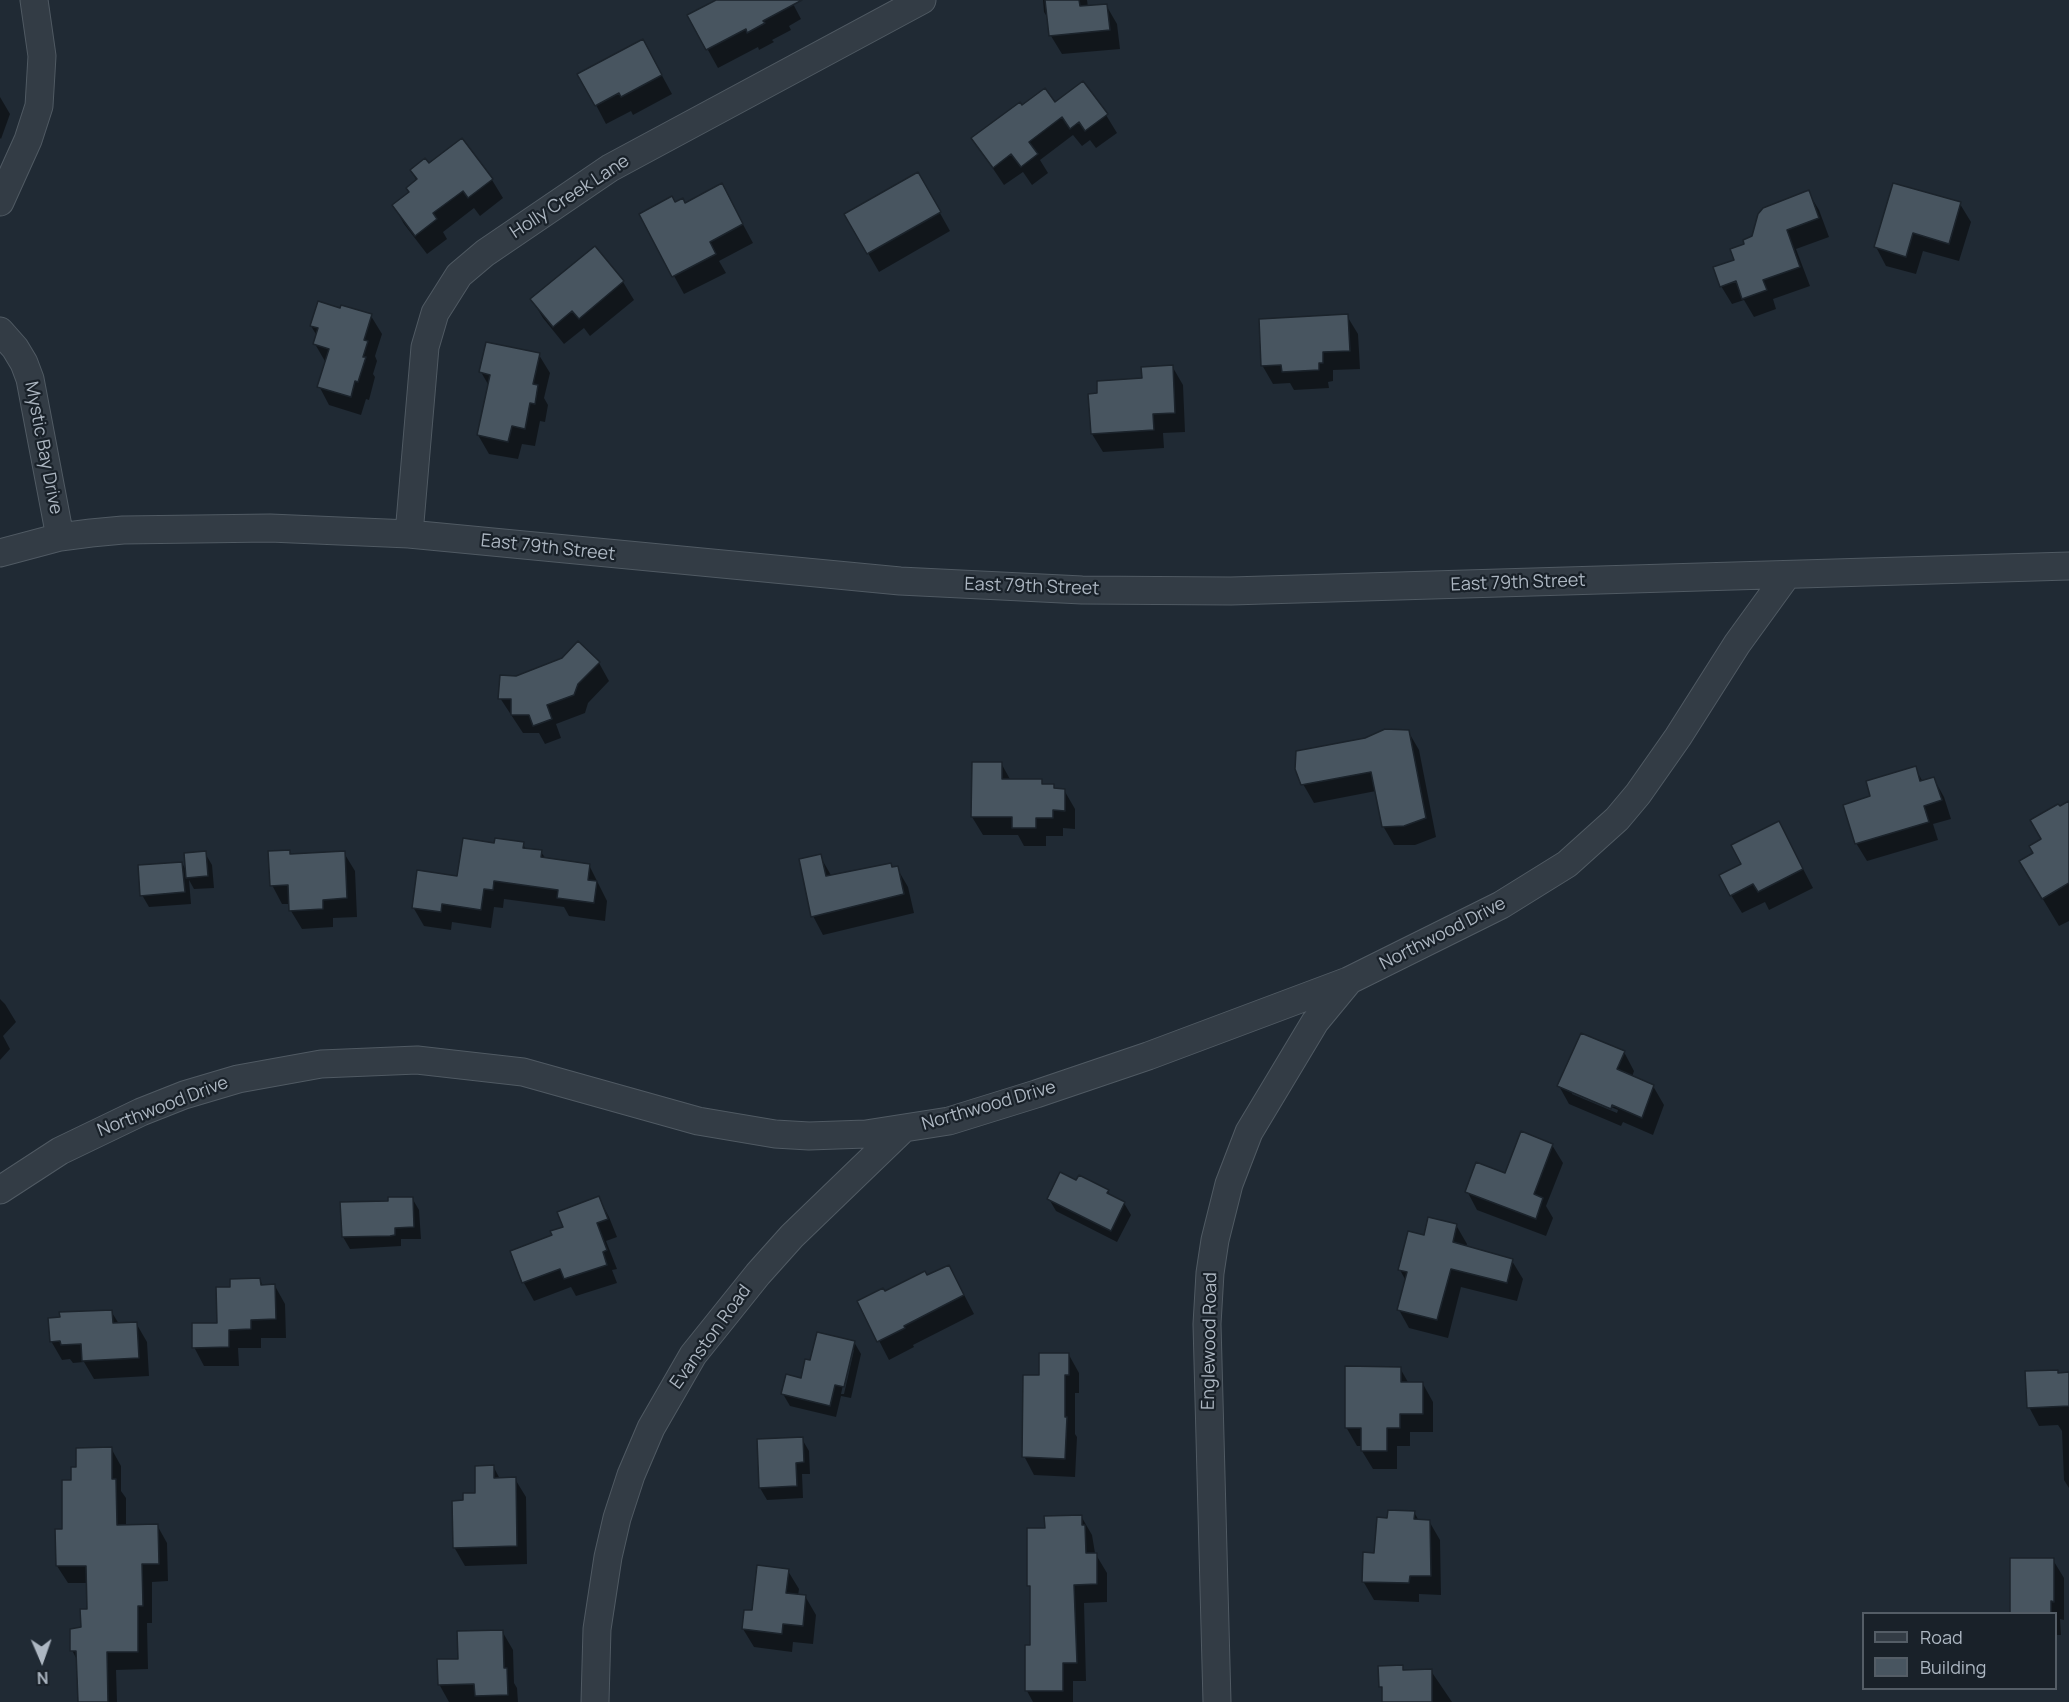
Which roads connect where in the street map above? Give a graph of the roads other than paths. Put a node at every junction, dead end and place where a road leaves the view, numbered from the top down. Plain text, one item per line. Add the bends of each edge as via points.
1 (34, 0) edge
2 (922, 0) edge
3 (0, 202) edge
4 (0, 331) edge
5 (409, 534) junction
6 (60, 537) junction
7 (0, 553) edge
8 (2069, 566) edge
9 (1787, 575) junction
10 (1348, 981) junction
11 (903, 1129) junction
12 (0, 1190) edge
13 (596, 1702) edge
14 (1216, 1702) edge

1 - 3 street via 42,56 39,106
2 - 5 street, Holly Creek Lane via 610,168 459,275 435,313 425,347
4 - 6 street, Mystic Bay Drive via 15,348 30,379
5 - 6 street, East 79th Street via 270,528 123,530
5 - 9 street, East 79th Street via 843,577 1082,590 1231,591
6 - 7 street, East 79th Street
8 - 9 street, East 79th Street
9 - 10 street, Northwood Drive via 1737,644 1656,770 1622,813 1592,842 1567,864 1502,905
10 - 11 street, Northwood Drive via 1068,1084 949,1121
10 - 14 street, Englewood Road via 1315,1022 1249,1132 1229,1184 1215,1240 1207,1324
11 - 12 street, Northwood Drive via 866,1134 776,1134 698,1121 523,1072 439,1061 348,1062 265,1074 184,1095 85,1137
11 - 13 street, Evanston Road via 758,1274 693,1355 660,1411 631,1475 608,1557 597,1629

